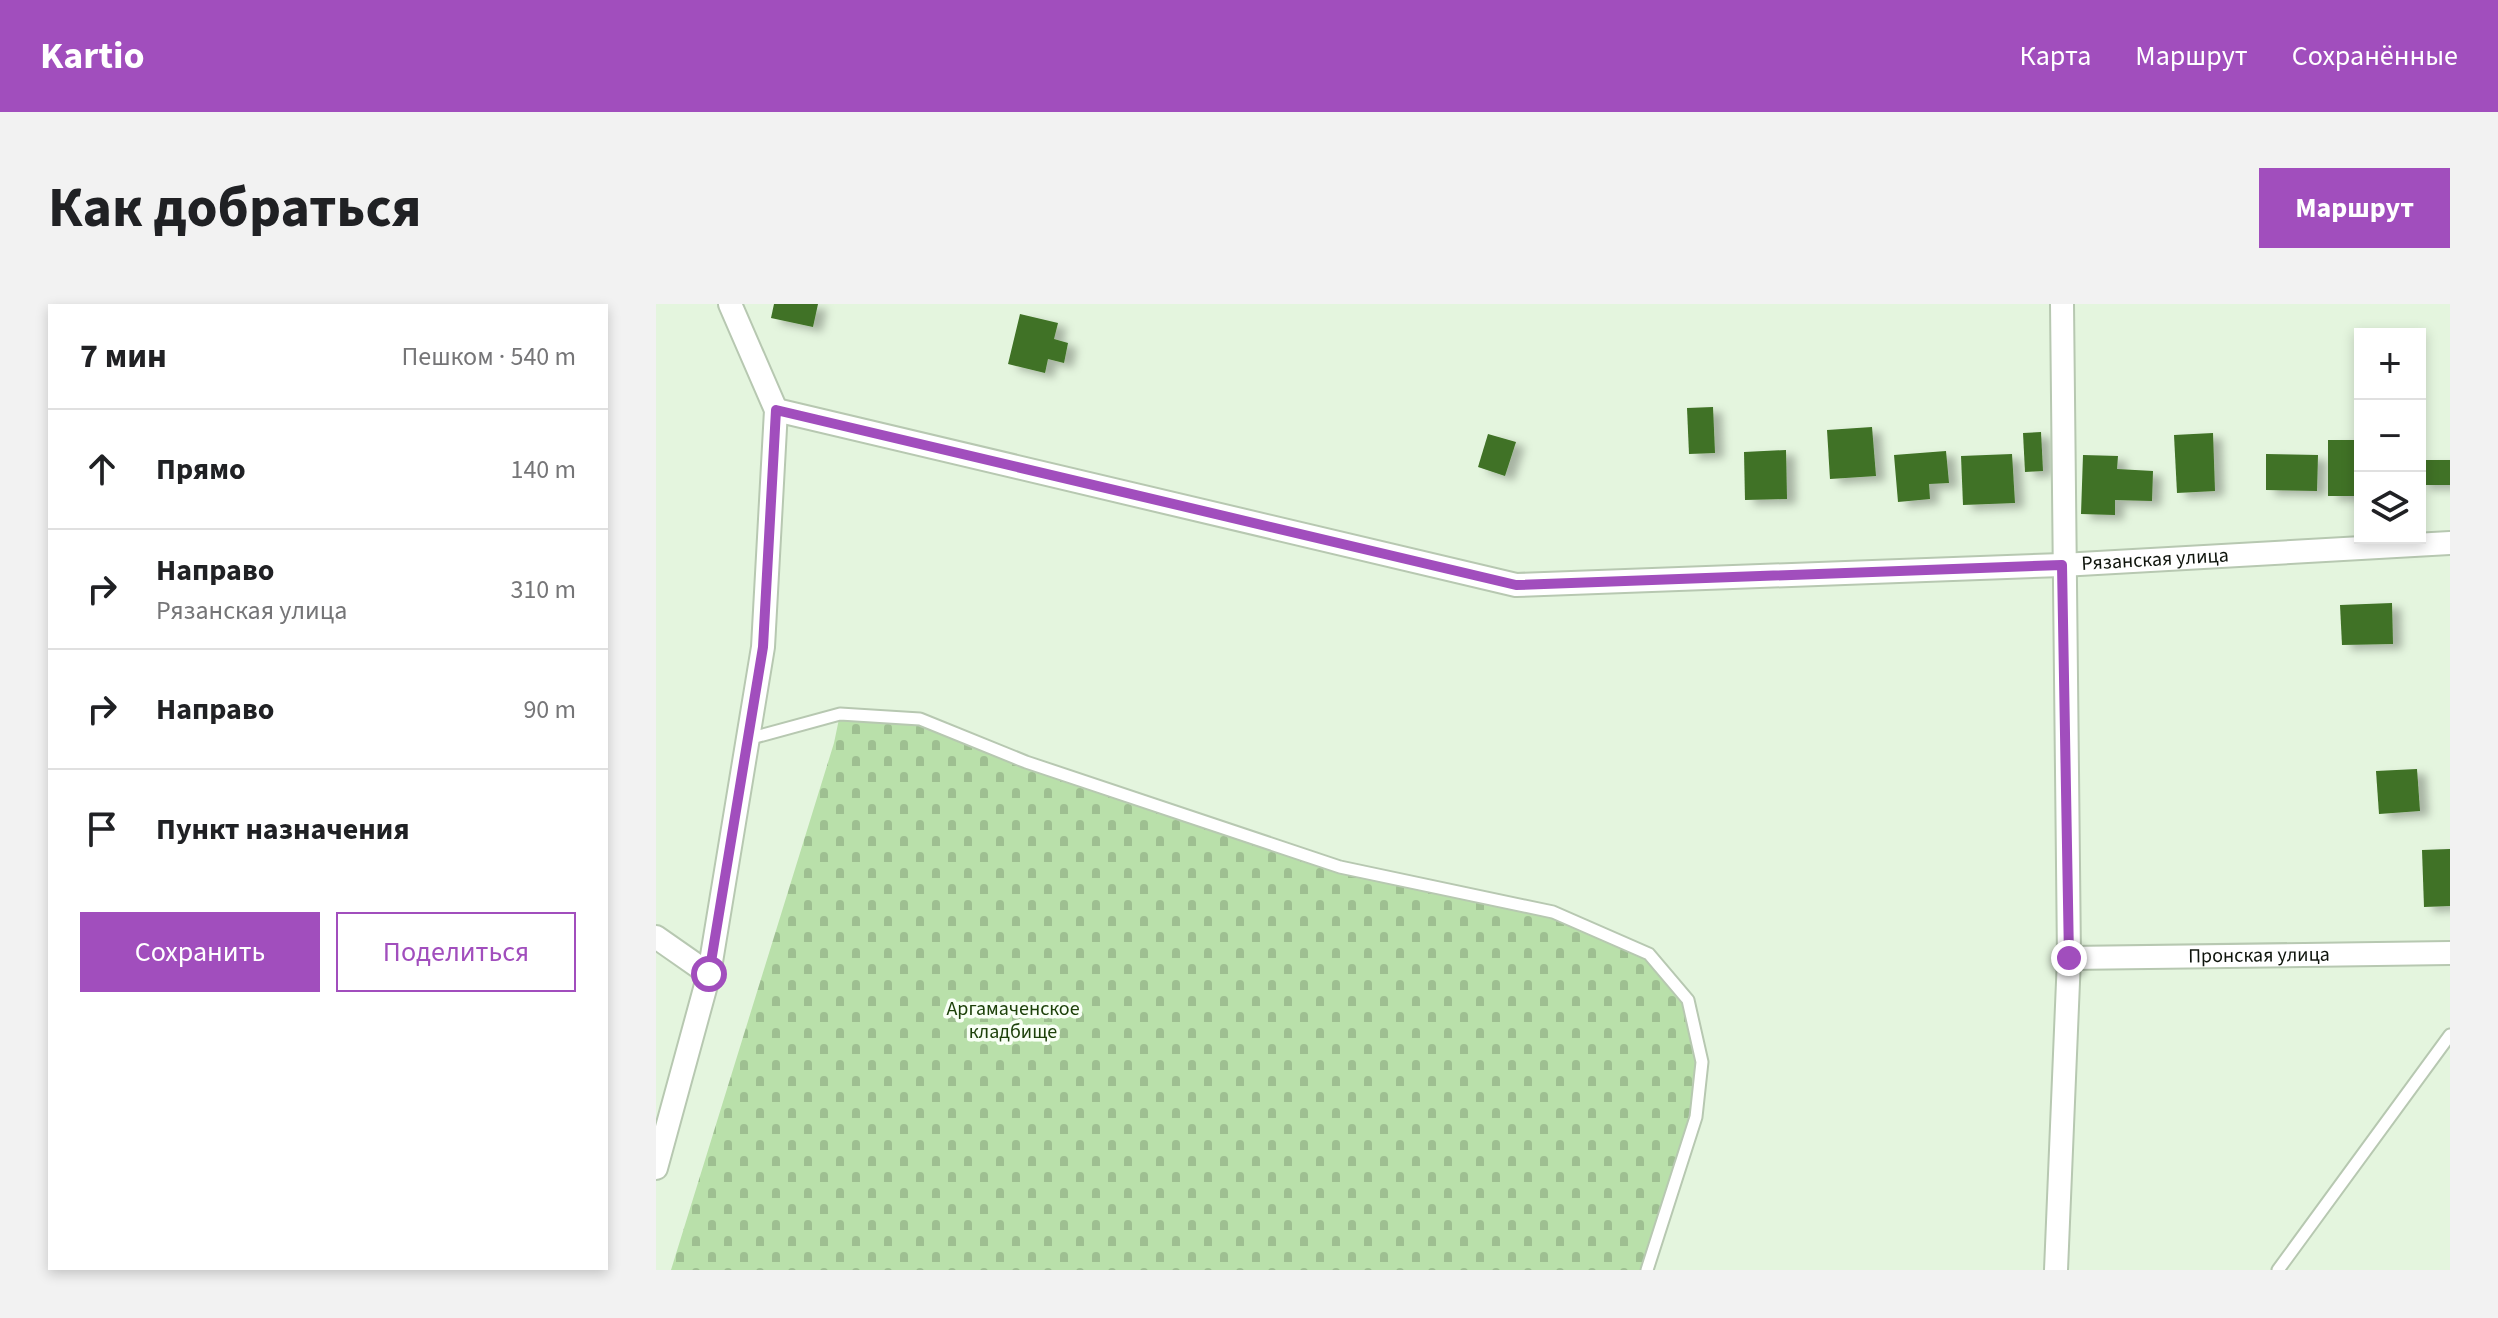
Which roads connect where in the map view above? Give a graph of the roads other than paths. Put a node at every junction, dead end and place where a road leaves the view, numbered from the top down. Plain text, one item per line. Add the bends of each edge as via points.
1 (730, 304) edge
2 (2062, 304) edge
3 (776, 410) junction
4 (2450, 543) edge
5 (2062, 565) junction
6 (748, 739) junction
7 (656, 937) edge
8 (2450, 953) edge
9 (2069, 958) junction
10 (709, 974) junction
11 (2450, 1035) edge
12 (656, 1168) edge
13 (1647, 1270) edge
14 (2056, 1270) edge
15 (2278, 1270) edge

1 - 3 street
2 - 5 street
3 - 5 street, Рязанская улица via 1516,585
3 - 6 street via 763,647
4 - 5 street, Рязанская улица
5 - 9 street
6 - 10 street
6 - 13 lane via 840,714 920,719 1026,762 1340,867 1553,912 1649,954 1688,1000 1702,1062 1696,1117
7 - 10 street
8 - 9 street, Пронская улица
9 - 14 street
10 - 12 street
11 - 15 lane

